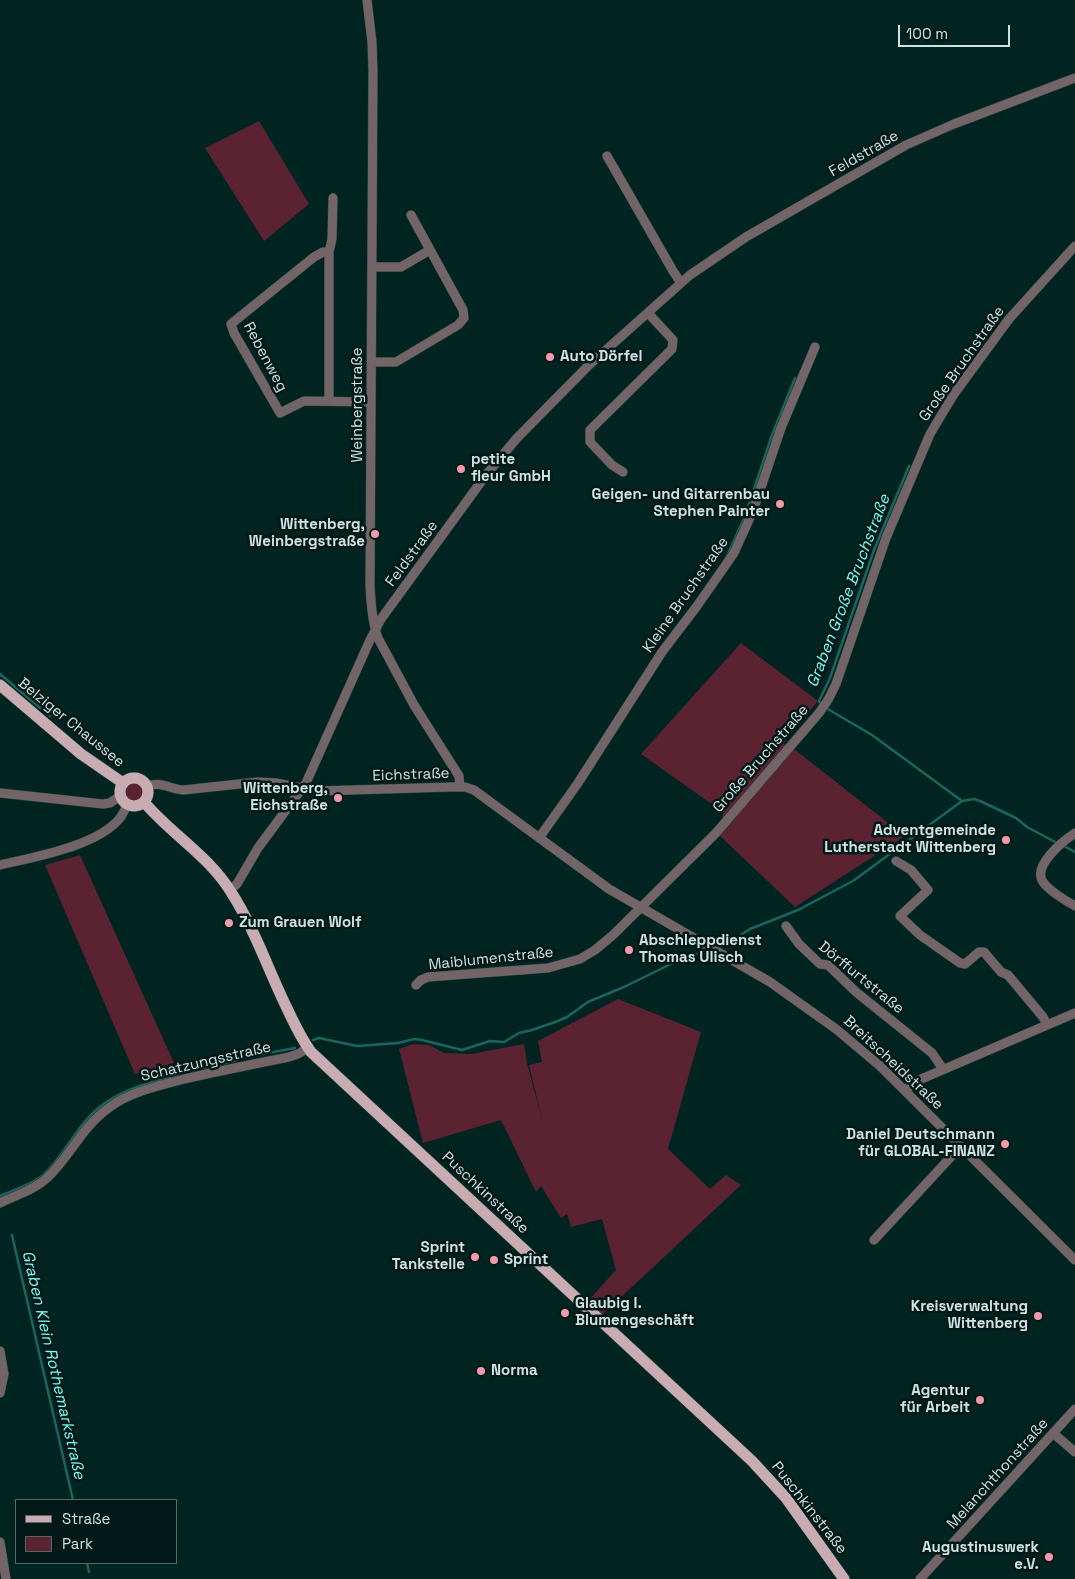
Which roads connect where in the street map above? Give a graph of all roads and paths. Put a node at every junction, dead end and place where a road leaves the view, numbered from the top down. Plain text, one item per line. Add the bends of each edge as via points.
1 (367, 0) edge
2 (1075, 78) edge
3 (607, 156) dead end
4 (333, 198) dead end
5 (411, 214) dead end
6 (1075, 246) edge
7 (430, 250) junction
8 (329, 252) junction
9 (372, 267) junction
10 (681, 283) junction
11 (648, 313) junction
12 (815, 347) dead end
13 (372, 362) junction
14 (329, 401) junction
15 (372, 402) junction
16 (623, 472) dead end
17 (375, 630) junction
18 (0, 685) edge
19 (123, 783) junction
20 (147, 786) junction
21 (460, 787) junction
22 (302, 789) junction
23 (0, 793) edge
24 (124, 800) junction
25 (144, 802) junction
26 (1075, 833) edge
27 (539, 838) junction
28 (896, 861) dead end
29 (0, 865) edge
30 (230, 890) junction
31 (1075, 906) edge
32 (640, 908) junction
33 (786, 926) dead end
34 (416, 985) dead end
35 (1075, 1013) edge
36 (1047, 1025) junction
37 (306, 1045) junction
38 (943, 1069) junction
39 (904, 1090) junction
40 (961, 1146) junction
41 (0, 1203) edge
42 (874, 1240) dead end
43 (1075, 1260) edge
44 (0, 1350) edge
45 (0, 1393) edge
46 (1075, 1409) edge
47 (1053, 1433) junction
48 (1075, 1452) edge
49 (0, 1542) edge
50 (6, 1579) edge
51 (844, 1579) edge
52 (920, 1579) edge

1 - 9 street, Weinbergstraße via 373,56
2 - 10 street, Feldstraße via 906,145 746,237
3 - 10 street
4 - 8 street
5 - 7 street
6 - 32 street, Große Bruchstraße via 1009,319 954,394 930,434 886,538 840,674 824,707 716,833
7 - 9 street via 401,267
7 - 13 street via 464,310 464,318 458,325 396,362
8 - 14 street
8 - 14 street, Rebenweg via 314,257 231,324 280,413 304,401
9 - 13 street, Weinbergstraße
10 - 11 street, Feldstraße
11 - 16 street via 673,340 672,349 590,430 590,442
11 - 17 street, Feldstraße via 588,366 517,438 486,475
12 - 27 street, Kleine Bruchstraße via 734,553 662,652
13 - 15 street, Weinbergstraße
14 - 15 street, Rebenweg
15 - 17 street, Weinbergstraße via 370,585
17 - 21 street, Weinbergstraße via 414,704 459,776
17 - 22 street, Feldstraße
18 - 19 main road, Belziger Chaussee via 87,759
19 - 20 main road via 136,778
19 - 24 main road
20 - 22 street, Eichstraße via 157,784 184,790 268,782
20 - 25 main road via 148,795
21 - 22 street, Eichstraße
21 - 27 street, Eichstraße via 474,790
22 - 30 street, Feldstraße
23 - 24 street via 107,804
24 - 25 main road via 136,806
24 - 29 street via 117,822 92,838
25 - 30 main road, Puschkinstraße via 207,861
26 - 31 street via 1061,843 1040,872 1046,886
27 - 32 street, Eichstraße
28 - 36 street via 911,870 928,890 900,916 920,935 960,963 965,964 979,952 984,952
30 - 37 main road, Puschkinstraße
32 - 34 street, Maiblumenstraße via 603,944 570,963 548,968 428,977
32 - 39 street, Breitscheidstraße via 786,992 862,1050
33 - 38 street, Dörffurtstraße via 820,964 828,965 856,992 932,1053
35 - 36 street
36 - 38 street
37 - 41 street, Schatzungsstraße via 298,1054 289,1057 148,1088 118,1102 88,1126 46,1179
37 - 51 main road, Puschkinstraße via 752,1461 786,1498
38 - 39 street
39 - 40 street, Breitscheidstraße
40 - 42 street
40 - 43 street, Breitscheidstraße
44 - 45 street via 4,1374
46 - 47 street, Melanchthonstraße
47 - 48 street
47 - 52 street, Melanchthonstraße
49 - 50 street

